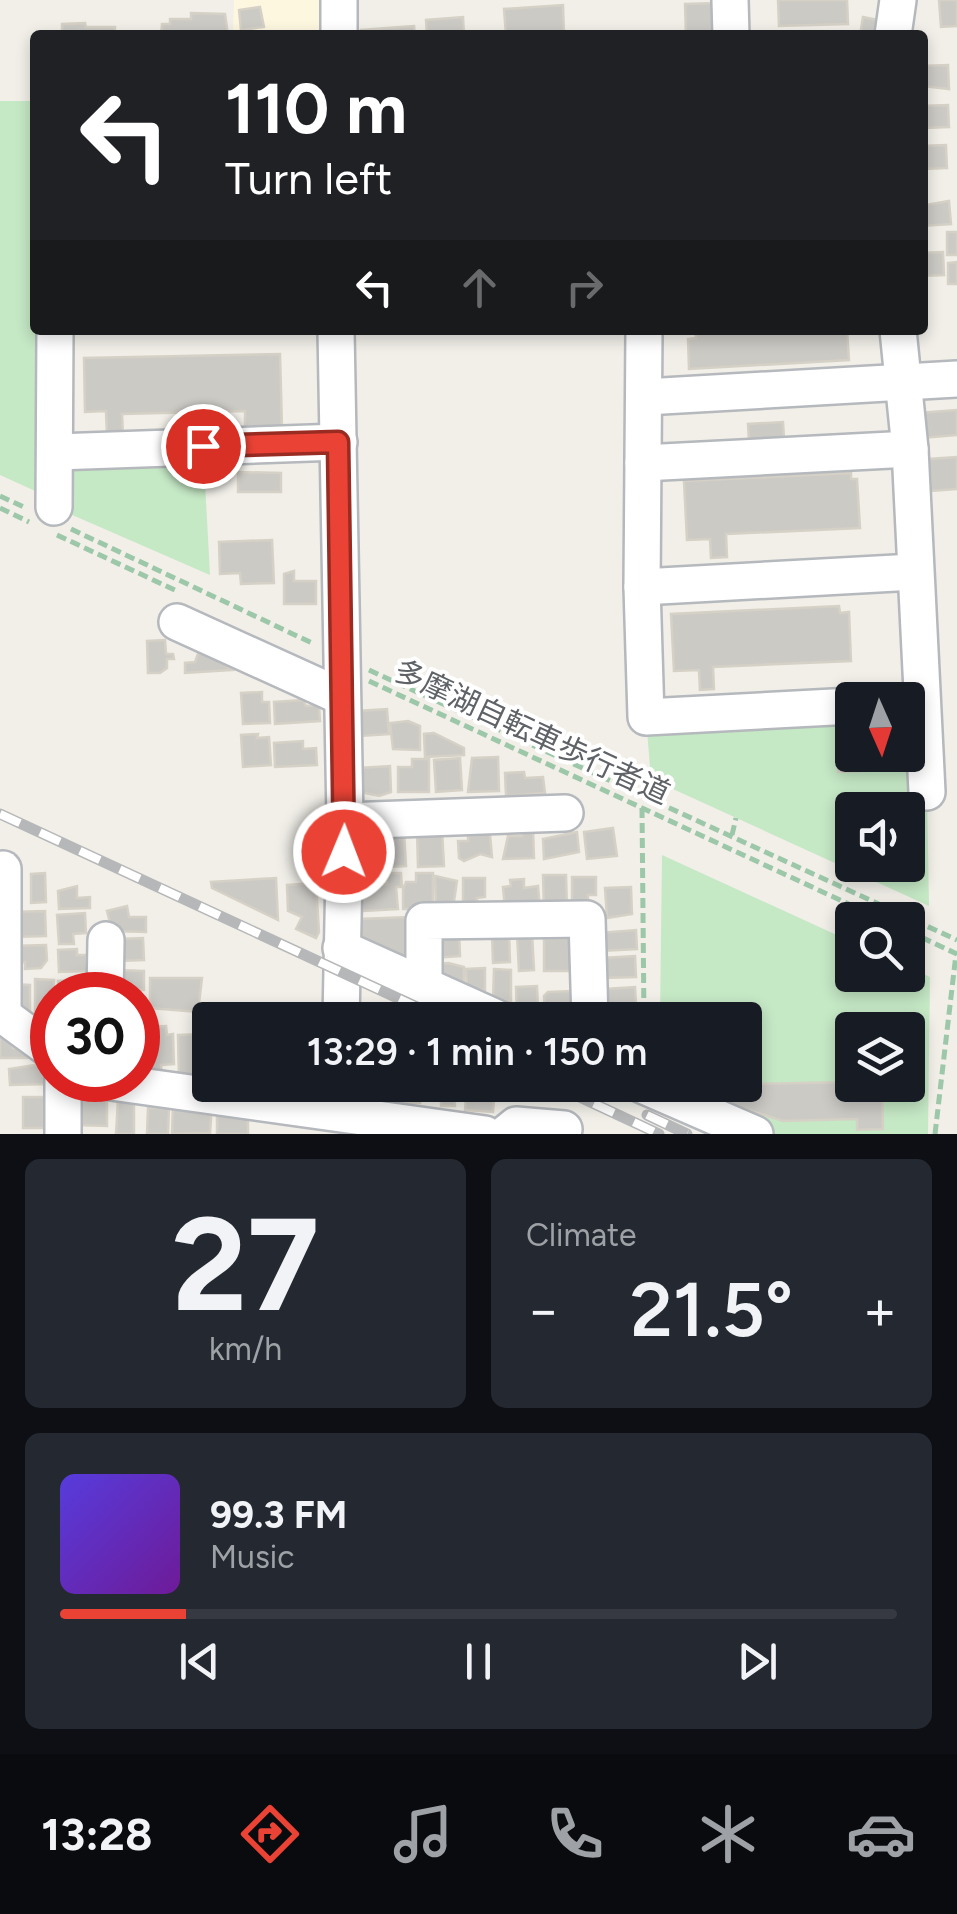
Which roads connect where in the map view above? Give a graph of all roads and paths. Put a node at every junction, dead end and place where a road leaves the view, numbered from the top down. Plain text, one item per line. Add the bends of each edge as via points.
1 (339, 0) edge
2 (730, 0) edge
3 (898, 0) edge
4 (339, 30) edge
5 (731, 30) edge
6 (895, 30) edge
7 (55, 335) edge
8 (336, 335) edge
9 (644, 335) edge
10 (898, 335) edge
11 (957, 379) edge
12 (902, 382) junction
13 (645, 397) junction
14 (338, 442) junction
15 (910, 449) junction
16 (56, 452) junction
17 (644, 463) junction
18 (0, 496) edge
19 (0, 508) edge
20 (49, 520) junction
21 (914, 572) junction
22 (642, 586) junction
23 (187, 626) joint
24 (341, 674) junction
25 (914, 682) edge
26 (835, 707) edge
27 (924, 772) edge
28 (927, 792) dead end
29 (642, 808) junction
30 (565, 813) dead end
31 (736, 818) dead end
32 (345, 821) junction
33 (732, 834) junction
34 (3, 869) dead end
35 (844, 902) edge
36 (106, 940) dead end
37 (925, 940) edge
38 (957, 940) edge
39 (341, 948) junction
40 (956, 954) edge
41 (105, 972) edge
42 (424, 985) junction
43 (341, 1002) edge
44 (461, 1002) edge
45 (589, 1002) edge
46 (644, 1002) edge
47 (2, 1013) edge
48 (30, 1034) edge
49 (160, 1088) edge
50 (192, 1092) edge
51 (63, 1102) edge
52 (345, 1102) edge
53 (681, 1102) edge
54 (564, 1130) dead end
55 (63, 1134) edge
56 (485, 1134) edge
57 (505, 1134) edge
58 (754, 1134) edge
59 (935, 1134) edge

1 - 4 street
2 - 5 street
3 - 6 street
7 - 16 street
8 - 14 street
9 - 13 street
10 - 12 street
11 - 12 street
12 - 13 street
12 - 15 street
13 - 17 street
14 - 16 street
14 - 24 street
15 - 17 street
15 - 21 street
16 - 20 street
17 - 22 street
18 - 20 path
19 - 20 path
20 - 23 path
20 - 24 path
21 - 22 street
21 - 25 street
22 - 26 street via 646,718
23 - 24 street
24 - 29 path, 多摩湖自転車歩行者道
24 - 32 street
24 - 33 path
27 - 28 street
29 - 35 path, 多摩湖自転車歩行者道
29 - 46 path
30 - 32 street
31 - 33 path
32 - 39 street
33 - 38 path
34 - 47 street
36 - 41 street
37 - 40 path
39 - 42 street
39 - 43 street
40 - 59 path
42 - 44 street
42 - 45 street via 424,922 586,919
47 - 48 street
49 - 50 street
51 - 55 street
52 - 56 street
53 - 58 street
54 - 57 street via 516,1125

